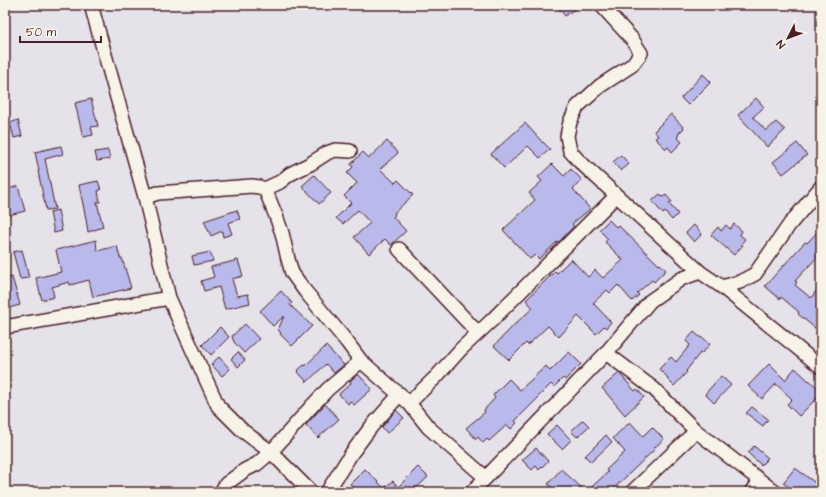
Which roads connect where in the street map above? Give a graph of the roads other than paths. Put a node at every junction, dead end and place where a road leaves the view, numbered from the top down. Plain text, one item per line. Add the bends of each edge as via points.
1 (91, 5) edge
2 (601, 5) edge
3 (350, 151) dead end
4 (821, 187) edge
5 (265, 190) junction
6 (616, 196) junction
7 (145, 197) junction
8 (821, 203) edge
9 (806, 206) junction
10 (399, 249) dead end
11 (700, 272) junction
12 (722, 286) junction
13 (169, 298) junction
14 (5, 327) edge
15 (478, 333) junction
16 (606, 353) junction
17 (361, 361) junction
18 (821, 367) edge
19 (404, 398) junction
20 (696, 431) junction
21 (271, 452) junction
22 (486, 478) junction
23 (760, 480) junction
24 (221, 492) edge
25 (311, 492) edge
26 (327, 492) edge
27 (472, 492) edge
28 (632, 492) edge
29 (752, 492) edge
30 (775, 492) edge

1 - 7 street
2 - 6 street via 632,39 641,53 632,66 600,86 577,107 566,136 570,151
3 - 5 street via 335,150 327,153
4 - 9 street
5 - 7 street via 245,186 158,193
5 - 17 street via 282,233 292,273
6 - 11 street
6 - 15 street
7 - 13 street
8 - 9 street
9 - 12 street via 754,274 740,282
10 - 15 street
11 - 12 street
11 - 16 street via 681,279 650,300
12 - 18 street
13 - 14 street
13 - 21 street via 218,406 243,432
15 - 19 street via 437,376
16 - 20 street via 654,389
16 - 22 street
17 - 19 street
17 - 21 street via 310,408
19 - 22 street via 428,427
19 - 26 street via 371,427
20 - 23 street
20 - 28 street
21 - 24 street via 226,484
21 - 25 street
22 - 27 street
23 - 29 street
23 - 30 street

